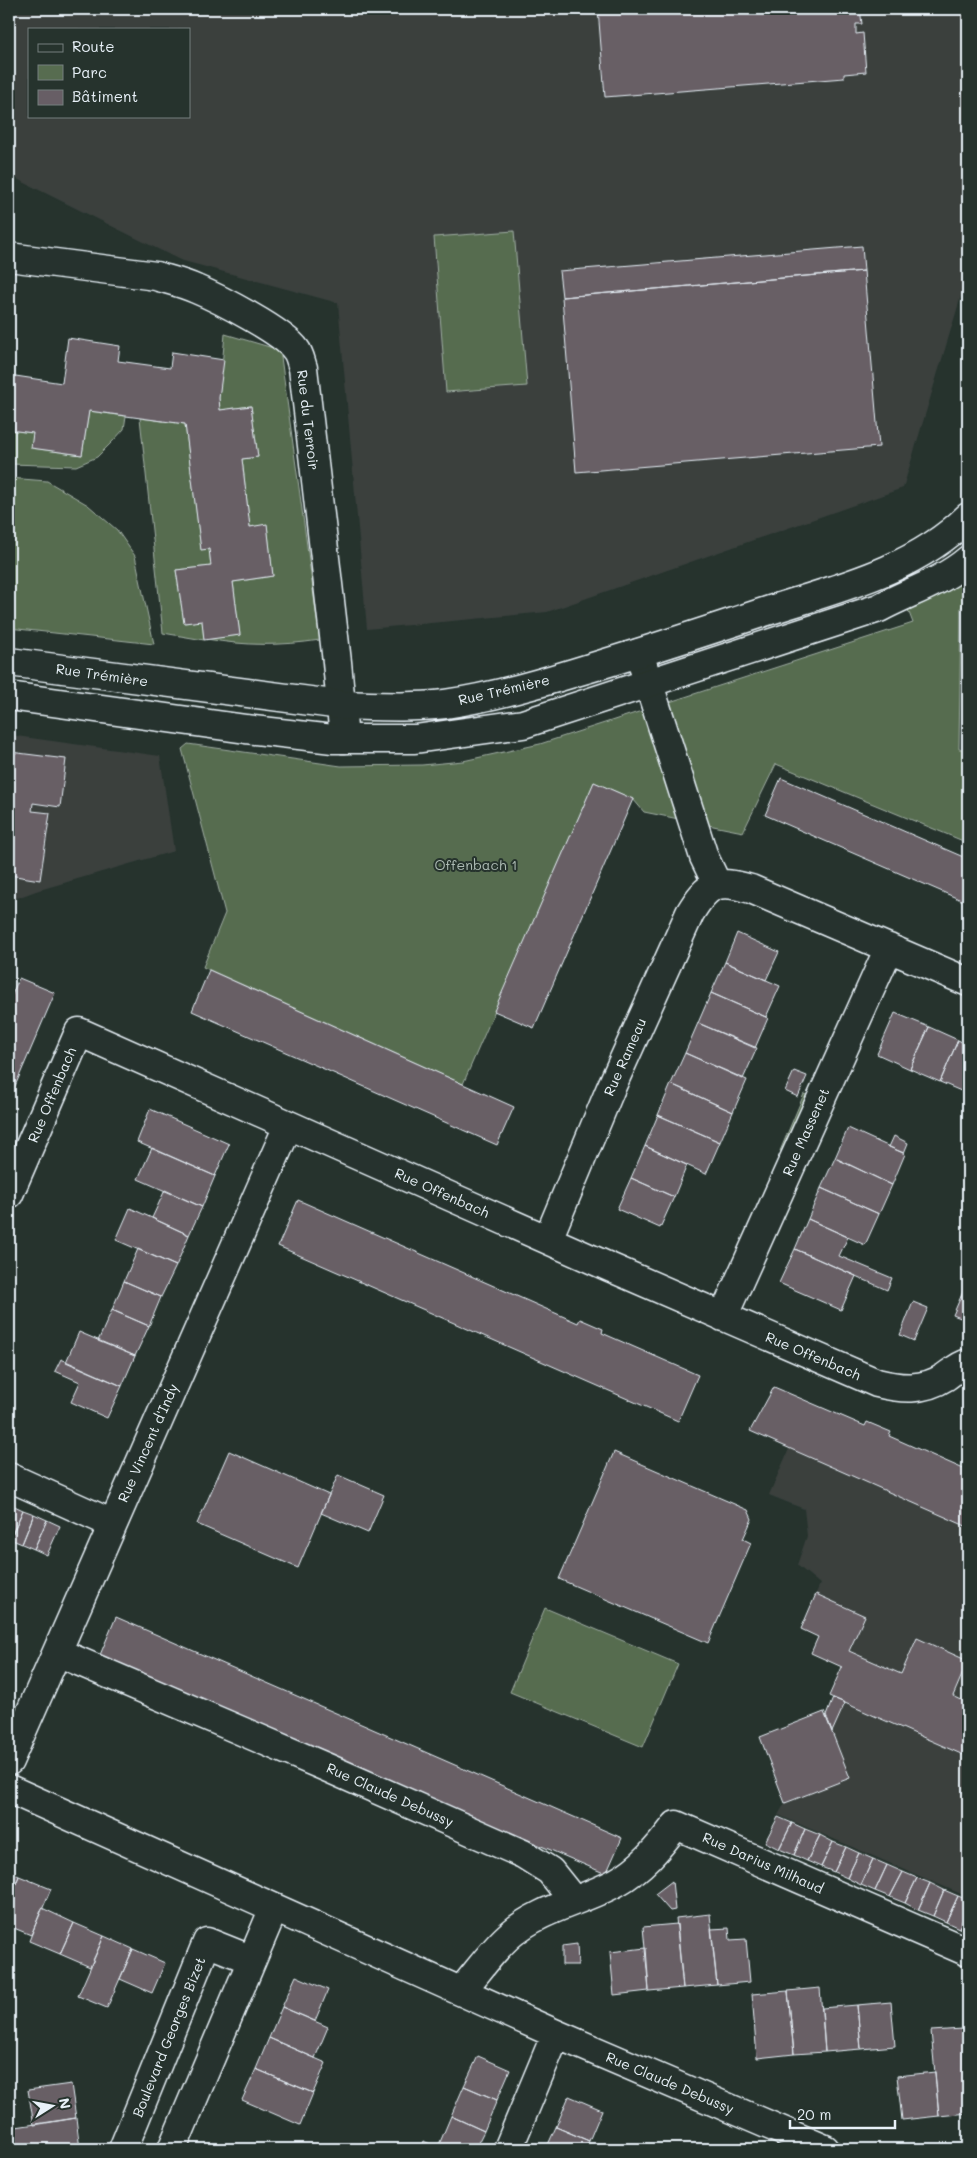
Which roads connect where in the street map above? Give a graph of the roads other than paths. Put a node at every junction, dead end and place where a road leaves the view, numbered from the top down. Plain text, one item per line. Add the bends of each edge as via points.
1 (9, 257) edge
2 (968, 517) edge
3 (968, 560) edge
4 (640, 653) junction
5 (9, 662) edge
6 (649, 683) junction
7 (9, 696) edge
8 (341, 705) junction
9 (344, 739) junction
10 (717, 884) junction
11 (889, 948) junction
12 (968, 982) edge
13 (288, 1126) junction
14 (9, 1194) edge
15 (548, 1239) junction
16 (723, 1317) junction
17 (968, 1363) edge
18 (9, 1477) edge
19 (113, 1524) junction
20 (57, 1652) junction
21 (9, 1761) edge
22 (9, 1789) edge
23 (574, 1901) junction
24 (274, 1908) junction
25 (968, 1952) edge
26 (252, 1960) junction
27 (461, 1991) junction
28 (556, 2034) junction
29 (123, 2149) edge
30 (172, 2149) edge
31 (508, 2149) edge
32 (825, 2149) edge

1 - 8 street, Rue du Terroir via 177,281 262,324 297,351 303,368
2 - 4 street, Rue Trémière via 919,555 869,578
3 - 6 street via 930,585 879,608
4 - 6 street
4 - 8 street, Rue Trémière via 527,687 454,702 395,707
5 - 8 street, Rue Trémière
6 - 9 street via 523,724 415,739
6 - 10 street via 704,857
7 - 9 street via 291,735
8 - 9 street, Rue du Terroir
10 - 11 street via 751,889
10 - 15 street, Rue Rameau via 700,898 690,914 614,1081
11 - 12 street
11 - 16 street, Rue Massenet
13 - 14 street, Rue Offenbach via 79,1032
13 - 15 street, Rue Offenbach
13 - 19 street, Rue Vincent d'Indy
15 - 16 street, Rue Offenbach
16 - 17 street, Rue Offenbach via 893,1387 927,1386
18 - 19 street
19 - 20 street, Rue Vincent d'Indy
20 - 21 street, Rue Vincent d'Indy
20 - 23 street, Rue Claude Debussy via 523,1854 550,1871
22 - 24 street, Rue Claude Debussy
23 - 25 street, Rue Darius Milhaud via 617,1882 637,1869 676,1825
23 - 27 street via 510,1934
24 - 26 street
24 - 27 street, Rue Claude Debussy
26 - 29 street, Boulevard Georges Bizet via 208,1942
26 - 30 street
27 - 28 street, Rue Claude Debussy
28 - 31 street
28 - 32 street, Rue Claude Debussy

